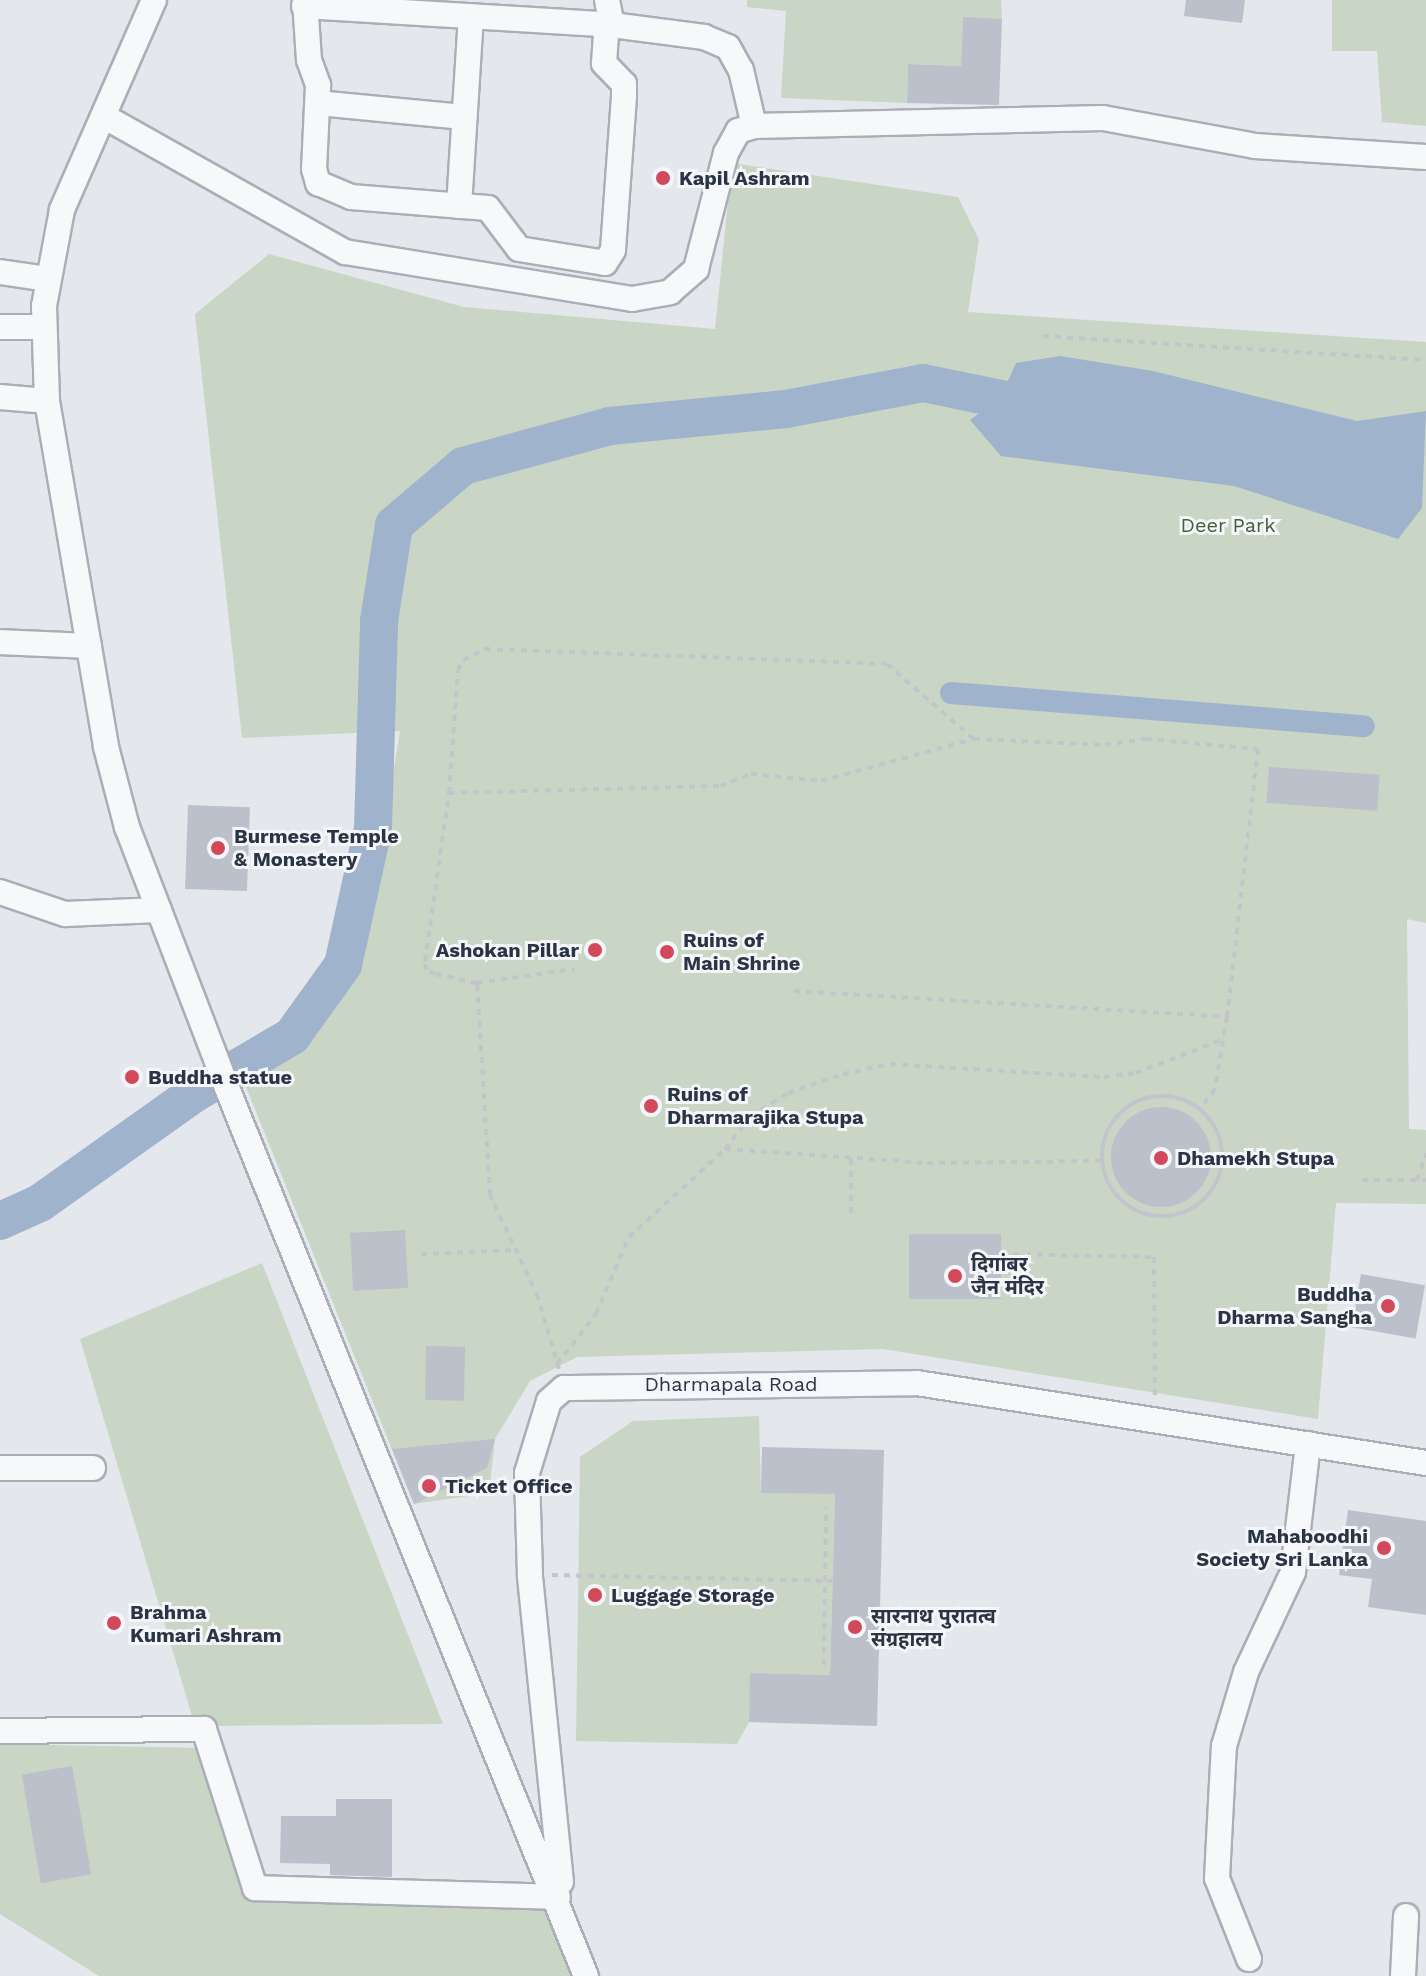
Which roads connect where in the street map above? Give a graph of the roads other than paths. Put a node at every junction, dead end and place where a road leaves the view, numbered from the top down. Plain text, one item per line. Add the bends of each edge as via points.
1 (154, 0) edge
2 (305, 3) edge
3 (471, 16) junction
4 (609, 16) edge
5 (318, 103) junction
6 (464, 117) junction
7 (107, 118) junction
8 (754, 126) junction
9 (1426, 157) edge
10 (459, 206) junction
11 (0, 272) edge
12 (48, 279) junction
13 (0, 327) edge
14 (44, 327) junction
15 (0, 397) edge
16 (47, 401) junction
17 (0, 642) edge
18 (89, 646) junction
19 (0, 892) edge
20 (159, 910) junction
21 (1308, 1444) junction
22 (1426, 1463) edge
23 (0, 1468) edge
24 (93, 1468) dead end
25 (0, 1731) edge
26 (561, 1904) junction
27 (1406, 1916) dead end
28 (1249, 1959) dead end
29 (586, 1976) edge
30 (1403, 1976) edge

1 - 7 street
2 - 3 street
2 - 5 street
3 - 4 street
3 - 6 street
4 - 8 street via 728,47 741,70
4 - 10 street via 604,63 624,84 610,260 592,262 519,249 488,208
5 - 6 street
5 - 10 street via 318,183 351,197
6 - 10 street
7 - 8 street via 345,252 632,299 670,292 696,269 726,153 738,131
7 - 12 street via 62,210
8 - 9 street via 1103,118 1255,146
11 - 12 street
12 - 14 street
13 - 14 street
14 - 16 street
15 - 16 street
16 - 18 street
17 - 18 street
18 - 20 street via 106,747 127,827
19 - 20 street via 65,914
20 - 26 street
21 - 22 street, Dharmapala Road
21 - 26 street, Dharmapala Road via 917,1383 564,1388 549,1401 527,1473 530,1575
21 - 28 street via 1293,1572 1246,1672 1224,1746 1217,1878
23 - 24 street
25 - 26 street via 204,1729 255,1888
26 - 29 street
27 - 30 street

